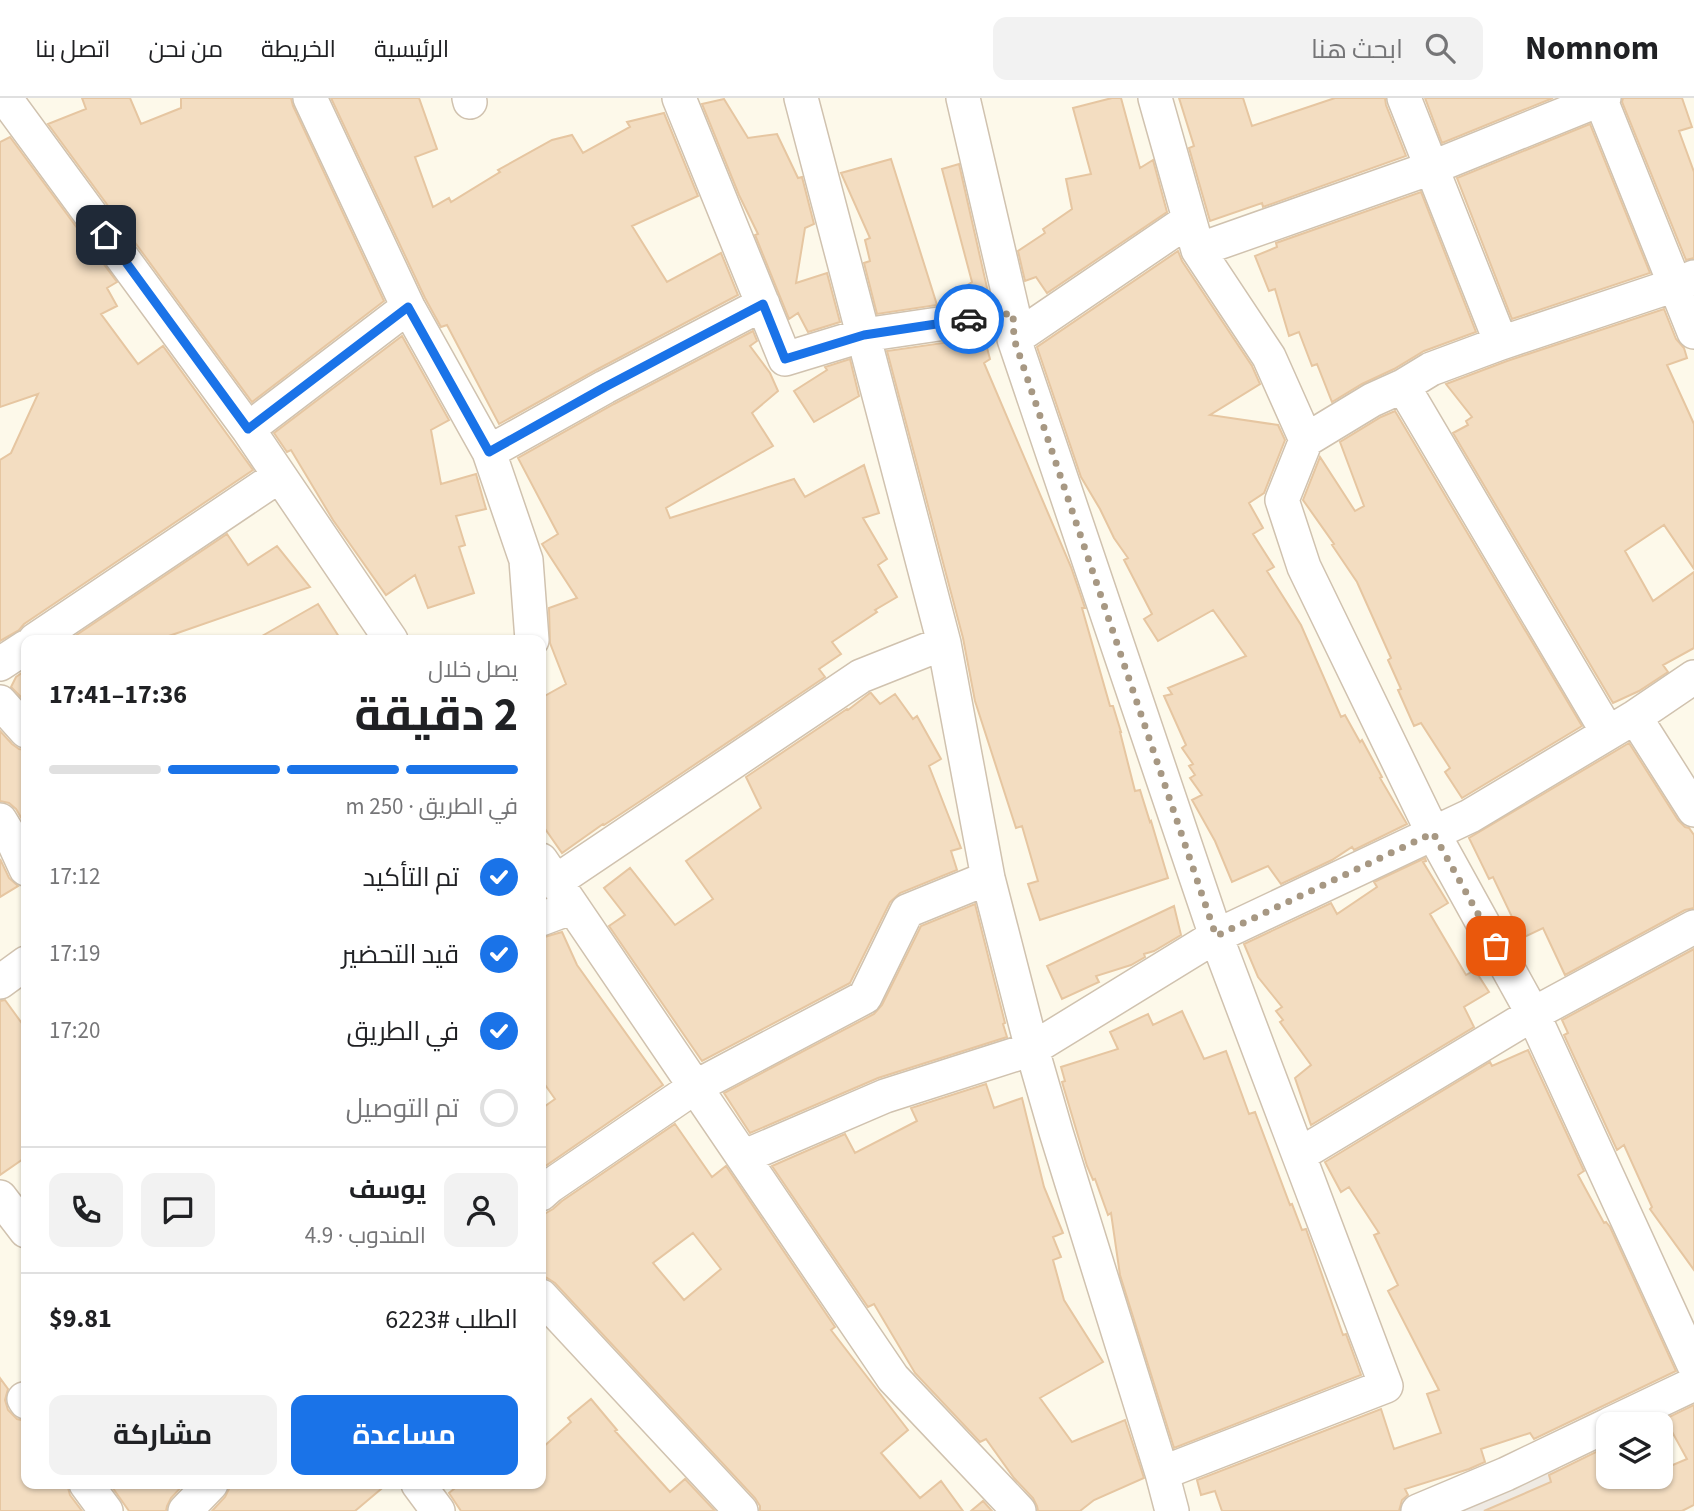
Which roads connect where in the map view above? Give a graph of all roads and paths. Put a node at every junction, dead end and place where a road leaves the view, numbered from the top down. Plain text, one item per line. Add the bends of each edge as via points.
1 (310, 98) edge
2 (679, 98) edge
3 (801, 98) edge
4 (963, 98) edge
5 (1155, 98) edge
6 (1404, 98) edge
7 (1602, 99) edge
8 (15, 101) edge
9 (1432, 168) junction
10 (1193, 235) junction
11 (1684, 281) edge
12 (763, 304) junction
13 (408, 307) junction
14 (1014, 326) junction
15 (1694, 332) edge
16 (864, 335) junction
17 (1501, 343) junction
18 (1403, 386) junction
19 (248, 429) junction
20 (1306, 440) junction
21 (489, 452) junction
22 (279, 476) junction
23 (43, 635) edge
24 (388, 635) edge
25 (532, 635) edge
26 (944, 643) junction
27 (21, 650) edge
28 (0, 664) edge
29 (1694, 677) edge
30 (0, 702) edge
31 (21, 725) edge
32 (1621, 725) junction
33 (1694, 810) edge
34 (0, 820) edge
35 (1433, 833) junction
36 (21, 858) edge
37 (988, 878) junction
38 (556, 883) edge
39 (546, 907) edge
40 (1694, 927) edge
41 (1216, 936) junction
42 (21, 967) edge
43 (0, 982) edge
44 (1533, 1014) junction
45 (1032, 1049) junction
46 (695, 1087) junction
47 (1299, 1155) junction
48 (743, 1157) junction
49 (546, 1190) edge
50 (0, 1197) edge
51 (21, 1224) edge
52 (546, 1301) edge
53 (1694, 1365) edge
54 (1694, 1384) edge
55 (1636, 1412) edge
56 (1596, 1431) edge
57 (1162, 1473) junction
58 (90, 1489) edge
59 (206, 1489) edge
60 (422, 1489) edge
61 (106, 1511) edge
62 (185, 1511) edge
63 (438, 1511) edge
64 (741, 1511) edge
65 (1018, 1511) edge
66 (1172, 1511) edge
67 (1418, 1511) edge

1 - 13 street
2 - 12 street
3 - 16 street
4 - 14 street
5 - 10 street
6 - 9 street
7 - 9 street
7 - 11 street
8 - 19 street
9 - 10 street
9 - 17 street
10 - 14 street
10 - 20 street via 1269,357
11 - 15 street
11 - 17 street
12 - 16 street via 785,359
12 - 21 street
13 - 19 street
13 - 21 street
14 - 16 street
14 - 41 street
16 - 26 street
17 - 18 street via 1431,369
18 - 20 street
18 - 32 street
19 - 22 street
20 - 35 street via 1282,500 1304,567
21 - 25 street via 526,560
22 - 23 street
22 - 24 street
26 - 37 street
26 - 38 street via 861,676
27 - 28 street
29 - 32 street
30 - 31 street
32 - 33 street
32 - 35 street via 1470,816
34 - 36 street
35 - 41 street
35 - 44 street
37 - 45 street
37 - 46 street via 907,911 865,997
38 - 39 street
38 - 46 street
40 - 44 street
41 - 45 street
41 - 47 street
42 - 43 street
44 - 47 street
44 - 53 street
45 - 48 street via 885,1096
45 - 57 street
46 - 48 street
46 - 49 street
47 - 57 street via 1386,1387
48 - 65 street via 893,1378
50 - 51 street
52 - 64 street
54 - 55 street
56 - 67 street
57 - 66 street
58 - 61 street
59 - 62 street
60 - 63 street

